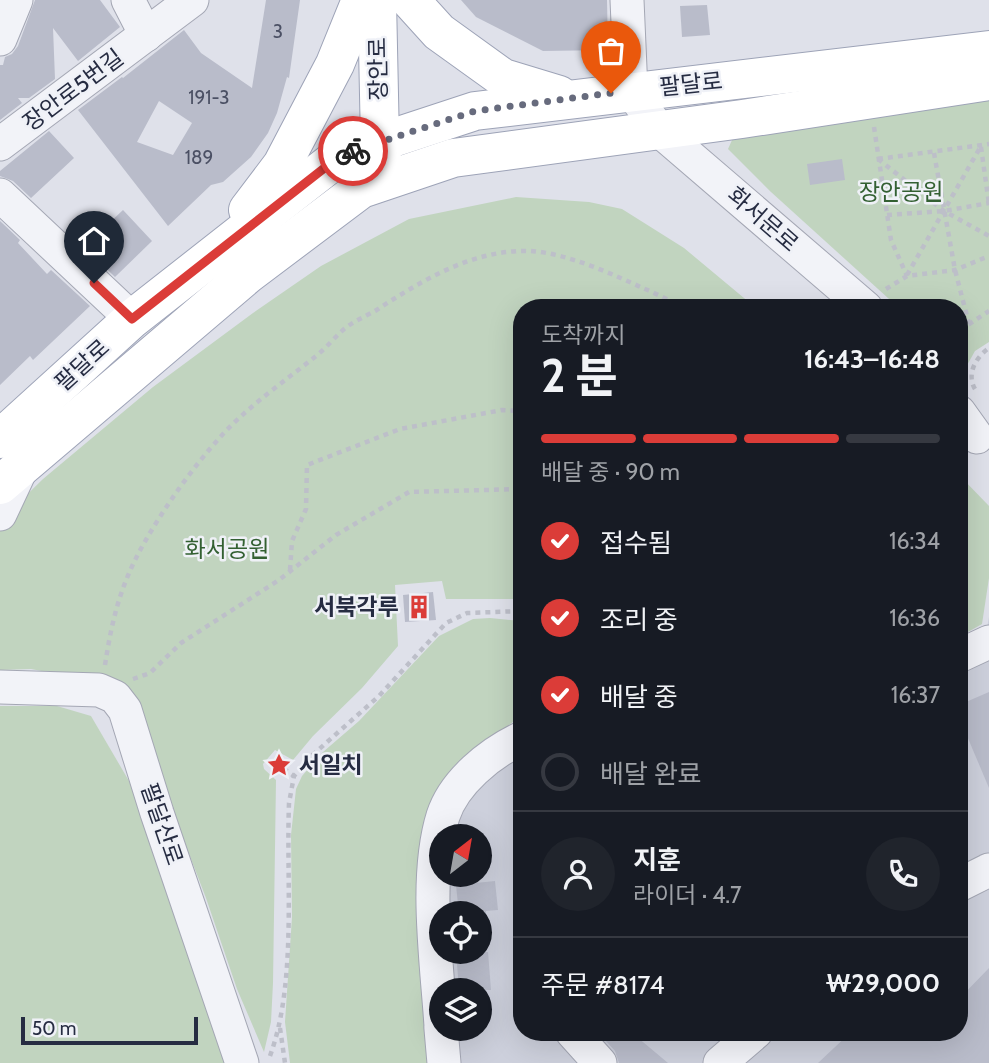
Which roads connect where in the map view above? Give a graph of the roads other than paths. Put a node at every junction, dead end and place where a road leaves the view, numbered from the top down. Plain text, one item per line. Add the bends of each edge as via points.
1 (16, 0) edge
2 (128, 0) edge
3 (192, 0) edge
4 (361, 0) edge
5 (377, 0) edge
6 (410, 0) edge
7 (627, 0) edge
8 (146, 35) junction
9 (0, 39) edge
10 (989, 50) edge
11 (989, 81) edge
12 (631, 91) junction
13 (571, 99) junction
14 (660, 131) junction
15 (380, 142) junction
16 (0, 145) edge
17 (385, 179) junction
18 (0, 195) edge
19 (218, 251) junction
20 (855, 299) edge
21 (132, 319) junction
22 (8, 463) edge
23 (0, 514) edge
24 (989, 642) edge
25 (968, 652) edge
26 (0, 687) edge
27 (513, 744) edge
28 (989, 870) edge
29 (968, 880) edge
30 (439, 978) edge
31 (442, 1041) edge
32 (580, 1041) edge
33 (746, 1041) edge
34 (255, 1061) edge
35 (443, 1063) edge
36 (600, 1063) edge
37 (720, 1063) edge

1 - 9 street
2 - 8 street, 장안로5번길
3 - 8 street, 장안로5번길
4 - 19 main road via 335,64 282,165
5 - 15 main road, 장안로
6 - 13 main road via 439,33 503,78
7 - 12 street
8 - 16 street, 장안로5번길
10 - 12 main road, 팔달로
11 - 14 main road, 팔달로
12 - 13 main road, 팔달로
12 - 14 street, 화서문로
13 - 15 main road, 팔달로 via 475,111
14 - 17 main road, 팔달로 via 453,158
14 - 20 street, 화서문로
15 - 17 main road, 장안로
15 - 19 main road, 팔달로 via 341,155
17 - 22 main road, 팔달로 via 361,189 248,274
18 - 21 street
19 - 21 main road, 팔달로
21 - 22 main road, 팔달로
22 - 23 street
24 - 25 street
26 - 34 street, 팔달산로 via 99,691 115,697 125,710 157,813
27 - 30 street via 461,784 443,815 434,865
28 - 29 street
31 - 35 street
32 - 36 street
33 - 37 street

